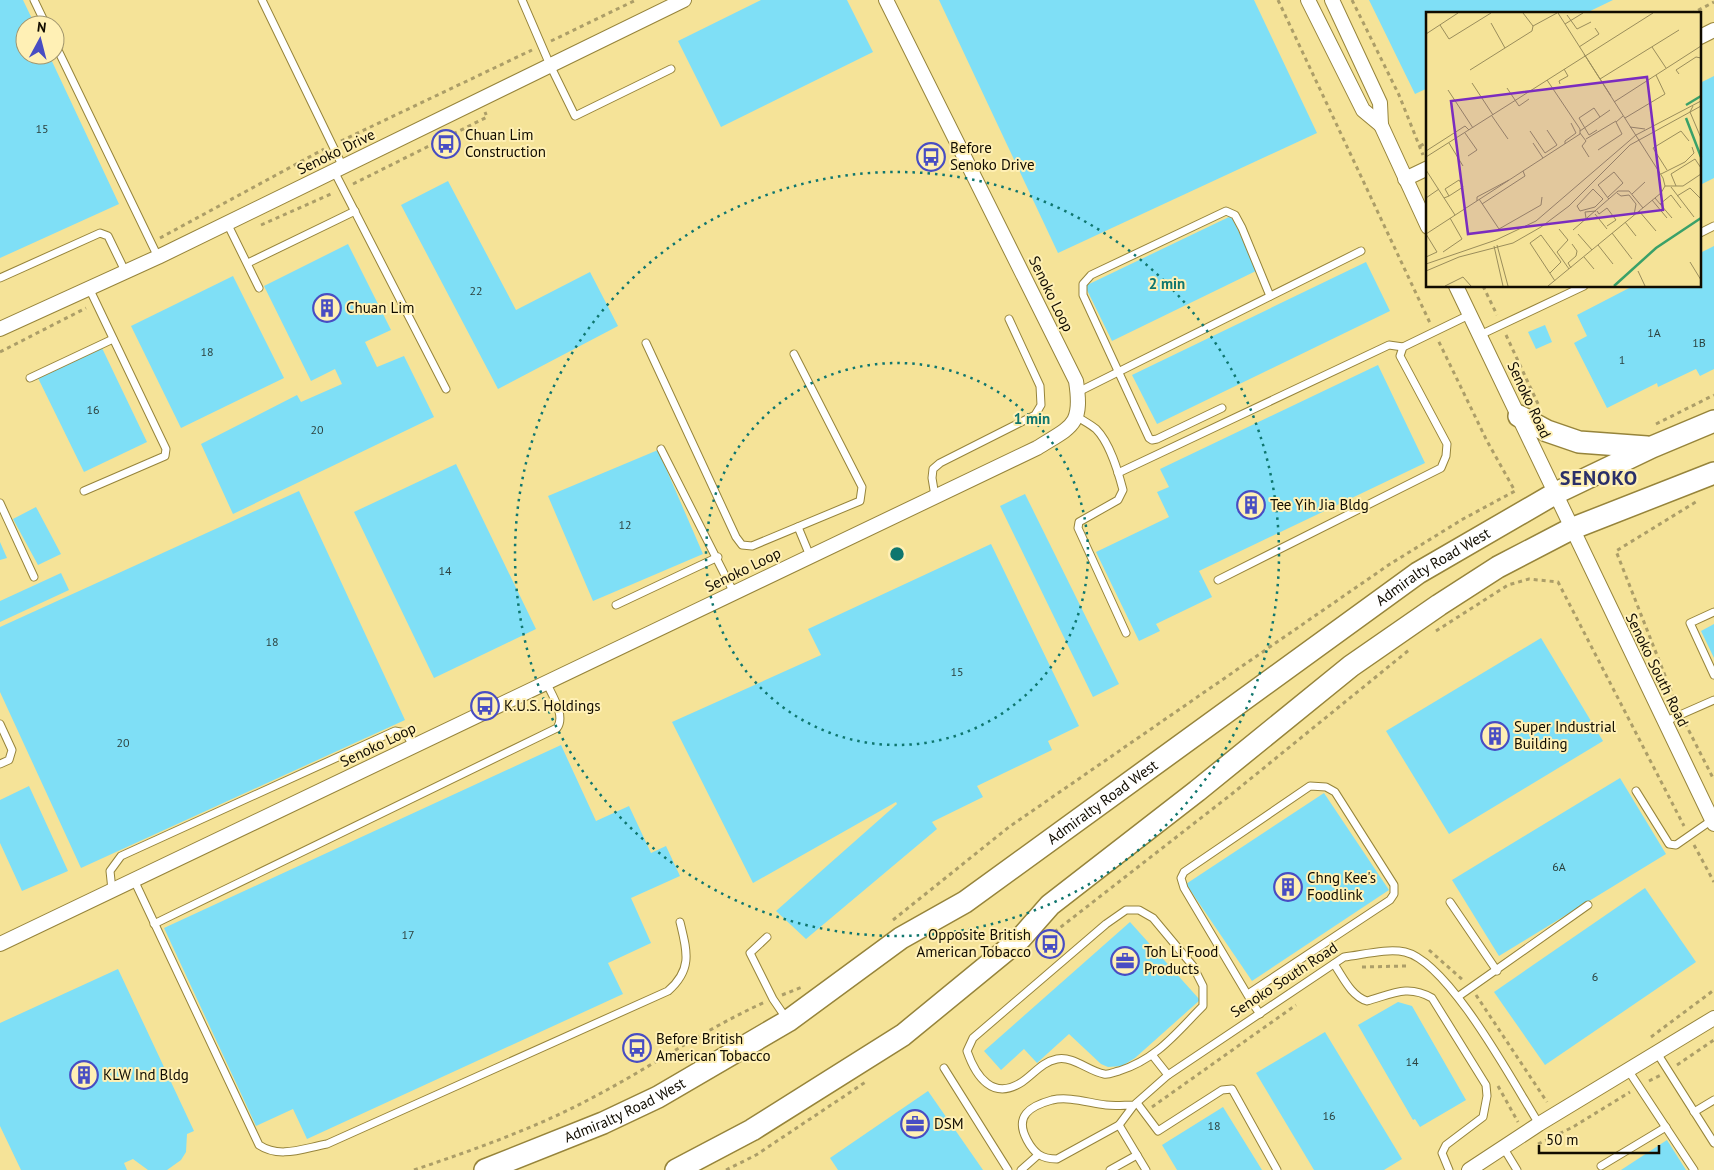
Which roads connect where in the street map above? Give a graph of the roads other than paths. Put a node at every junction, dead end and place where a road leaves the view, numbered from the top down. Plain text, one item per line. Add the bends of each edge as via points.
1 (34, 0) edge
2 (262, 0) edge
3 (522, 0) edge
4 (684, 0) edge
5 (886, 0) edge
6 (1308, 0) edge
7 (1332, 0) edge
8 (41, 15) edge
9 (1714, 30) edge
10 (1702, 36) edge
11 (550, 64) junction
12 (65, 65) edge
13 (671, 68) dead end
14 (1381, 125) junction
15 (1426, 164) edge
16 (338, 169) junction
17 (1405, 179) junction
18 (355, 211) junction
19 (227, 223) junction
20 (1426, 223) edge
21 (1714, 226) edge
22 (1702, 232) edge
23 (1361, 251) dead end
24 (158, 257) junction
25 (248, 263) junction
26 (124, 271) junction
27 (0, 278) edge
28 (88, 288) junction
29 (259, 288) dead end
30 (1457, 288) edge
31 (1580, 288) edge
32 (1270, 296) junction
33 (1469, 315) junction
34 (1009, 319) dead end
35 (0, 329) edge
36 (1480, 334) junction
37 (113, 339) junction
38 (646, 343) dead end
39 (1403, 347) junction
40 (794, 354) dead end
41 (1118, 372) junction
42 (30, 378) dead end
43 (446, 390) dead end
44 (1078, 392) junction
45 (1222, 408) dead end
46 (1076, 416) junction
47 (1519, 416) junction
48 (1714, 421) edge
49 (1652, 447) junction
50 (661, 449) dead end
51 (1118, 473) junction
52 (1714, 473) edge
53 (84, 491) dead end
54 (1556, 493) junction
55 (935, 496) junction
56 (0, 503) edge
57 (798, 527) junction
58 (1571, 529) junction
59 (810, 556) junction
60 (718, 557) junction
61 (34, 577) dead end
62 (1218, 580) dead end
63 (734, 593) junction
64 (616, 605) dead end
65 (1714, 612) edge
66 (1126, 633) dead end
67 (1714, 675) edge
68 (546, 682) junction
69 (1714, 700) edge
70 (1663, 722) junction
71 (0, 724) edge
72 (413, 746) junction
73 (0, 764) edge
74 (1636, 791) dead end
75 (1713, 822) edge
76 (134, 880) junction
77 (112, 890) junction
78 (1450, 902) dead end
79 (1588, 905) dead end
80 (680, 922) dead end
81 (154, 924) junction
82 (767, 937) dead end
83 (0, 944) edge
84 (1334, 964) junction
85 (1497, 971) junction
86 (1248, 994) junction
87 (1459, 996) junction
88 (1260, 1014) junction
89 (1714, 1018) edge
90 (788, 1021) junction
91 (1657, 1052) junction
92 (1153, 1056) junction
93 (944, 1068) dead end
94 (1628, 1070) junction
95 (1168, 1075) junction
96 (1714, 1100) edge
97 (1135, 1104) junction
98 (1694, 1112) junction
99 (1536, 1119) junction
100 (1118, 1125) junction
101 (1666, 1126) junction
102 (1714, 1143) edge
103 (1503, 1147) junction
104 (1038, 1155) junction
105 (1136, 1155) junction
106 (1601, 1166) dead end
107 (485, 1170) edge
108 (676, 1170) edge
109 (1008, 1170) edge
110 (1021, 1170) edge
111 (1110, 1170) edge
112 (1146, 1170) edge
113 (1277, 1170) edge
114 (1449, 1170) edge
115 (1469, 1170) edge
116 (1517, 1170) edge
117 (1694, 1170) edge

1 - 8 lane
2 - 16 lane via 332,145
3 - 11 lane
4 - 11 street, Senoko Drive
5 - 44 street, Senoko Loop via 1076,381
6 - 14 street via 1363,110
7 - 14 street via 1380,103
9 - 10 street
11 - 13 lane via 576,116
11 - 16 street, Senoko Drive
12 - 24 lane
14 - 17 street
15 - 17 street
16 - 18 lane
16 - 19 street, Senoko Drive
17 - 20 street
18 - 25 lane
18 - 43 lane
19 - 24 street, Senoko Drive
19 - 25 lane
21 - 22 lane
23 - 32 lane
24 - 26 street, Senoko Drive
25 - 29 lane
26 - 27 lane via 108,236 100,233
26 - 28 street, Senoko Drive
28 - 35 street, Senoko Drive
28 - 37 lane
30 - 33 street, Senoko Road
31 - 36 lane
32 - 41 lane
32 - 41 lane via 1242,228 1235,215 1226,211 1091,275 1083,284 1083,295
33 - 36 street, Senoko Road
33 - 39 lane
34 - 55 lane via 1040,386 1041,405 1035,415 933,469
36 - 47 street, Senoko Road
37 - 42 lane
37 - 53 lane via 166,449 165,456
38 - 57 lane via 742,545 752,546
39 - 51 lane via 1389,345
39 - 62 lane via 1400,356 1403,364 1447,444 1441,468
40 - 57 lane via 862,486 860,501
41 - 44 lane
41 - 45 lane via 1152,440
44 - 46 street, Senoko Loop via 1080,406
46 - 51 lane via 1101,435
46 - 55 street, Senoko Loop via 1072,426 1037,448
47 - 49 main road via 1547,431 1579,442
47 - 54 street, Senoko Road
48 - 49 main road, Admiralty Road West
49 - 54 main road, Admiralty Road West
50 - 60 lane
51 - 66 lane via 1123,490 1118,500 1079,522 1078,528
52 - 58 main road
54 - 58 street, Senoko Road
54 - 90 main road, Admiralty Road West via 1418,573 965,902 901,938
55 - 59 street, Senoko Loop
56 - 61 lane
57 - 59 lane
58 - 70 street, Senoko South Road
58 - 108 main road via 1498,567 1351,666 1050,904 1020,940 903,1035 752,1130
59 - 63 street, Senoko Loop
60 - 63 lane
60 - 64 lane
63 - 68 street, Senoko Loop
65 - 67 lane via 1690,623
68 - 72 street, Senoko Loop
68 - 81 lane via 560,716 561,723 557,728
69 - 70 lane
70 - 75 street, Senoko South Road
71 - 73 lane via 12,750 9,760
72 - 76 street, Senoko Loop
72 - 77 lane via 406,733 395,731 121,856 110,871
74 - 75 lane via 1669,844 1676,845
76 - 77 street, Senoko Loop
76 - 81 lane
77 - 83 street, Senoko Loop
78 - 85 lane
79 - 85 lane
80 - 81 lane via 687,951 686,963 678,982 668,991 327,1144 281,1153 258,1146
82 - 90 lane via 750,953
84 - 87 lane, Senoko South Road via 1344,957 1405,952 1433,968
84 - 88 lane, Senoko South Road
84 - 114 lane via 1355,995 1367,1001 1407,990 1420,991 1432,998 1486,1085 1483,1117 1446,1145 1442,1153
85 - 87 lane
86 - 86 lane via 1181,878 1184,872 1310,786 1326,787 1341,801 1394,886 1394,894 1390,900
86 - 88 lane
87 - 99 lane, Senoko South Road
88 - 95 lane, Senoko South Road
89 - 91 street
90 - 107 main road, Admiralty Road West via 658,1097 603,1123
91 - 94 street
91 - 98 lane
92 - 92 lane via 1203,1006 1204,996 1203,986 1193,966 1153,918 1139,910 1126,910 1106,924 988,1023 973,1038 967,1051 974,1070 990,1086 1003,1090 1020,1083 1043,1064 1058,1059 1072,1060 1106,1074 1129,1068
92 - 95 lane
93 - 109 lane
94 - 99 street
94 - 101 lane
95 - 97 lane, Senoko South Road
96 - 98 lane
97 - 100 lane, Senoko South Road
97 - 104 lane via 1108,1106 1055,1100 1039,1104 1022,1119 1022,1130 1031,1149
97 - 113 lane via 1158,1131 1222,1090 1232,1089
98 - 102 lane
99 - 103 street
100 - 104 lane, Senoko South Road via 1057,1159
100 - 105 lane
101 - 106 lane
101 - 117 lane
103 - 115 street
103 - 116 lane
104 - 110 lane
105 - 111 lane
105 - 112 lane

